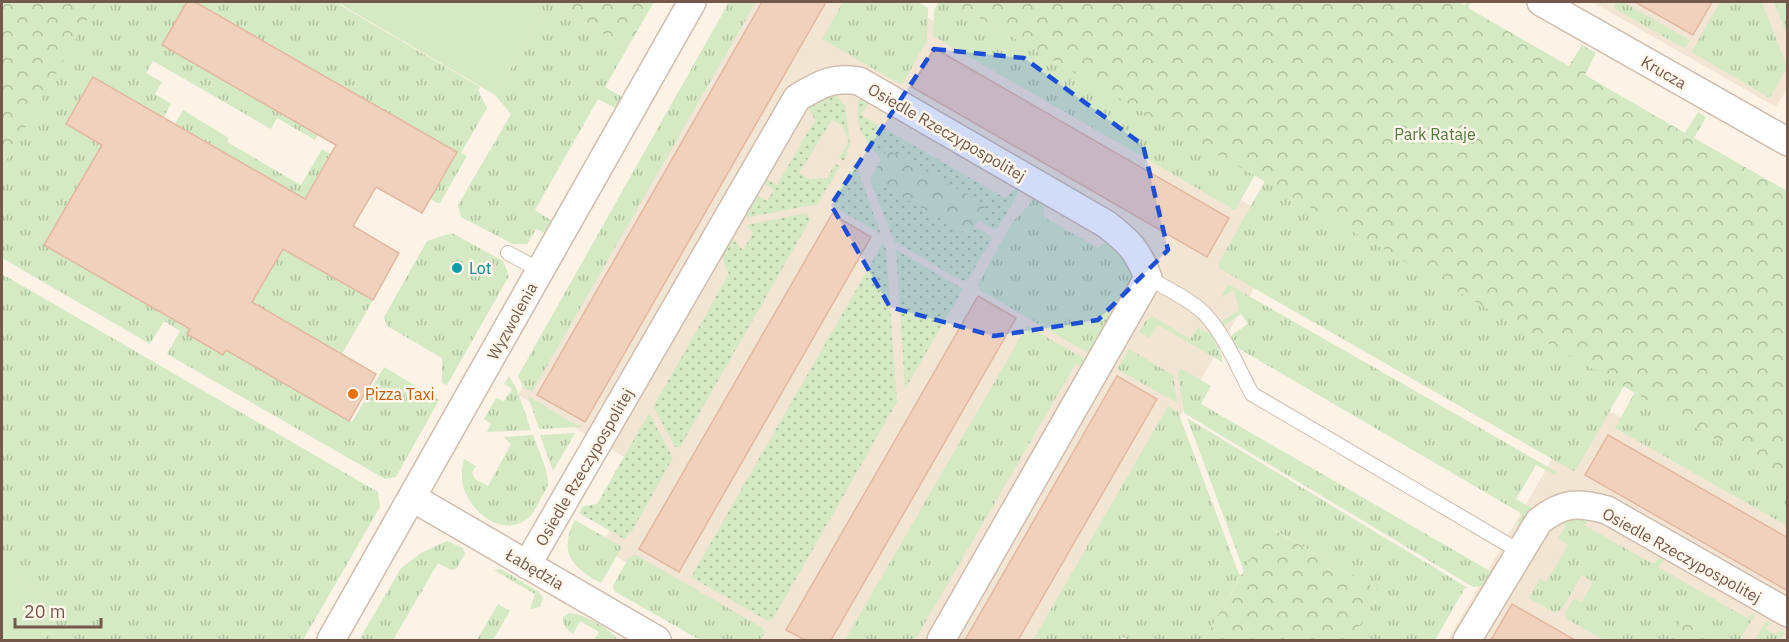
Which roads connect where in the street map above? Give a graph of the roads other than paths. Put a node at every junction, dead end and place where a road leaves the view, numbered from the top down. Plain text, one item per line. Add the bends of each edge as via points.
1 (692, 2) edge
2 (1541, 2) edge
3 (1788, 142) edge
4 (508, 253) dead end
5 (541, 271) junction
6 (1148, 278) junction
7 (413, 498) junction
8 (1519, 551) junction
9 (527, 565) junction
10 (1788, 613) edge
11 (331, 640) edge
12 (657, 640) edge
13 (941, 640) edge
14 (1467, 640) edge

1 - 5 street, Wyzwolenia
2 - 3 street, Krucza
4 - 5 lane
5 - 7 street, Wyzwolenia
6 - 8 lane via 1204,313 1252,394
6 - 9 street, Osiedle Rzeczypospolitej via 1128,242 1106,224 859,81 841,78 816,86 797,98
6 - 13 street
7 - 9 street, Łabędzia
7 - 11 street, Wyzwolenia
8 - 10 street, Osiedle Rzeczypospolitej via 1539,521 1555,509 1593,506 1607,510
8 - 14 street, Osiedle Rzeczypospolitej
9 - 12 street, Łabędzia

